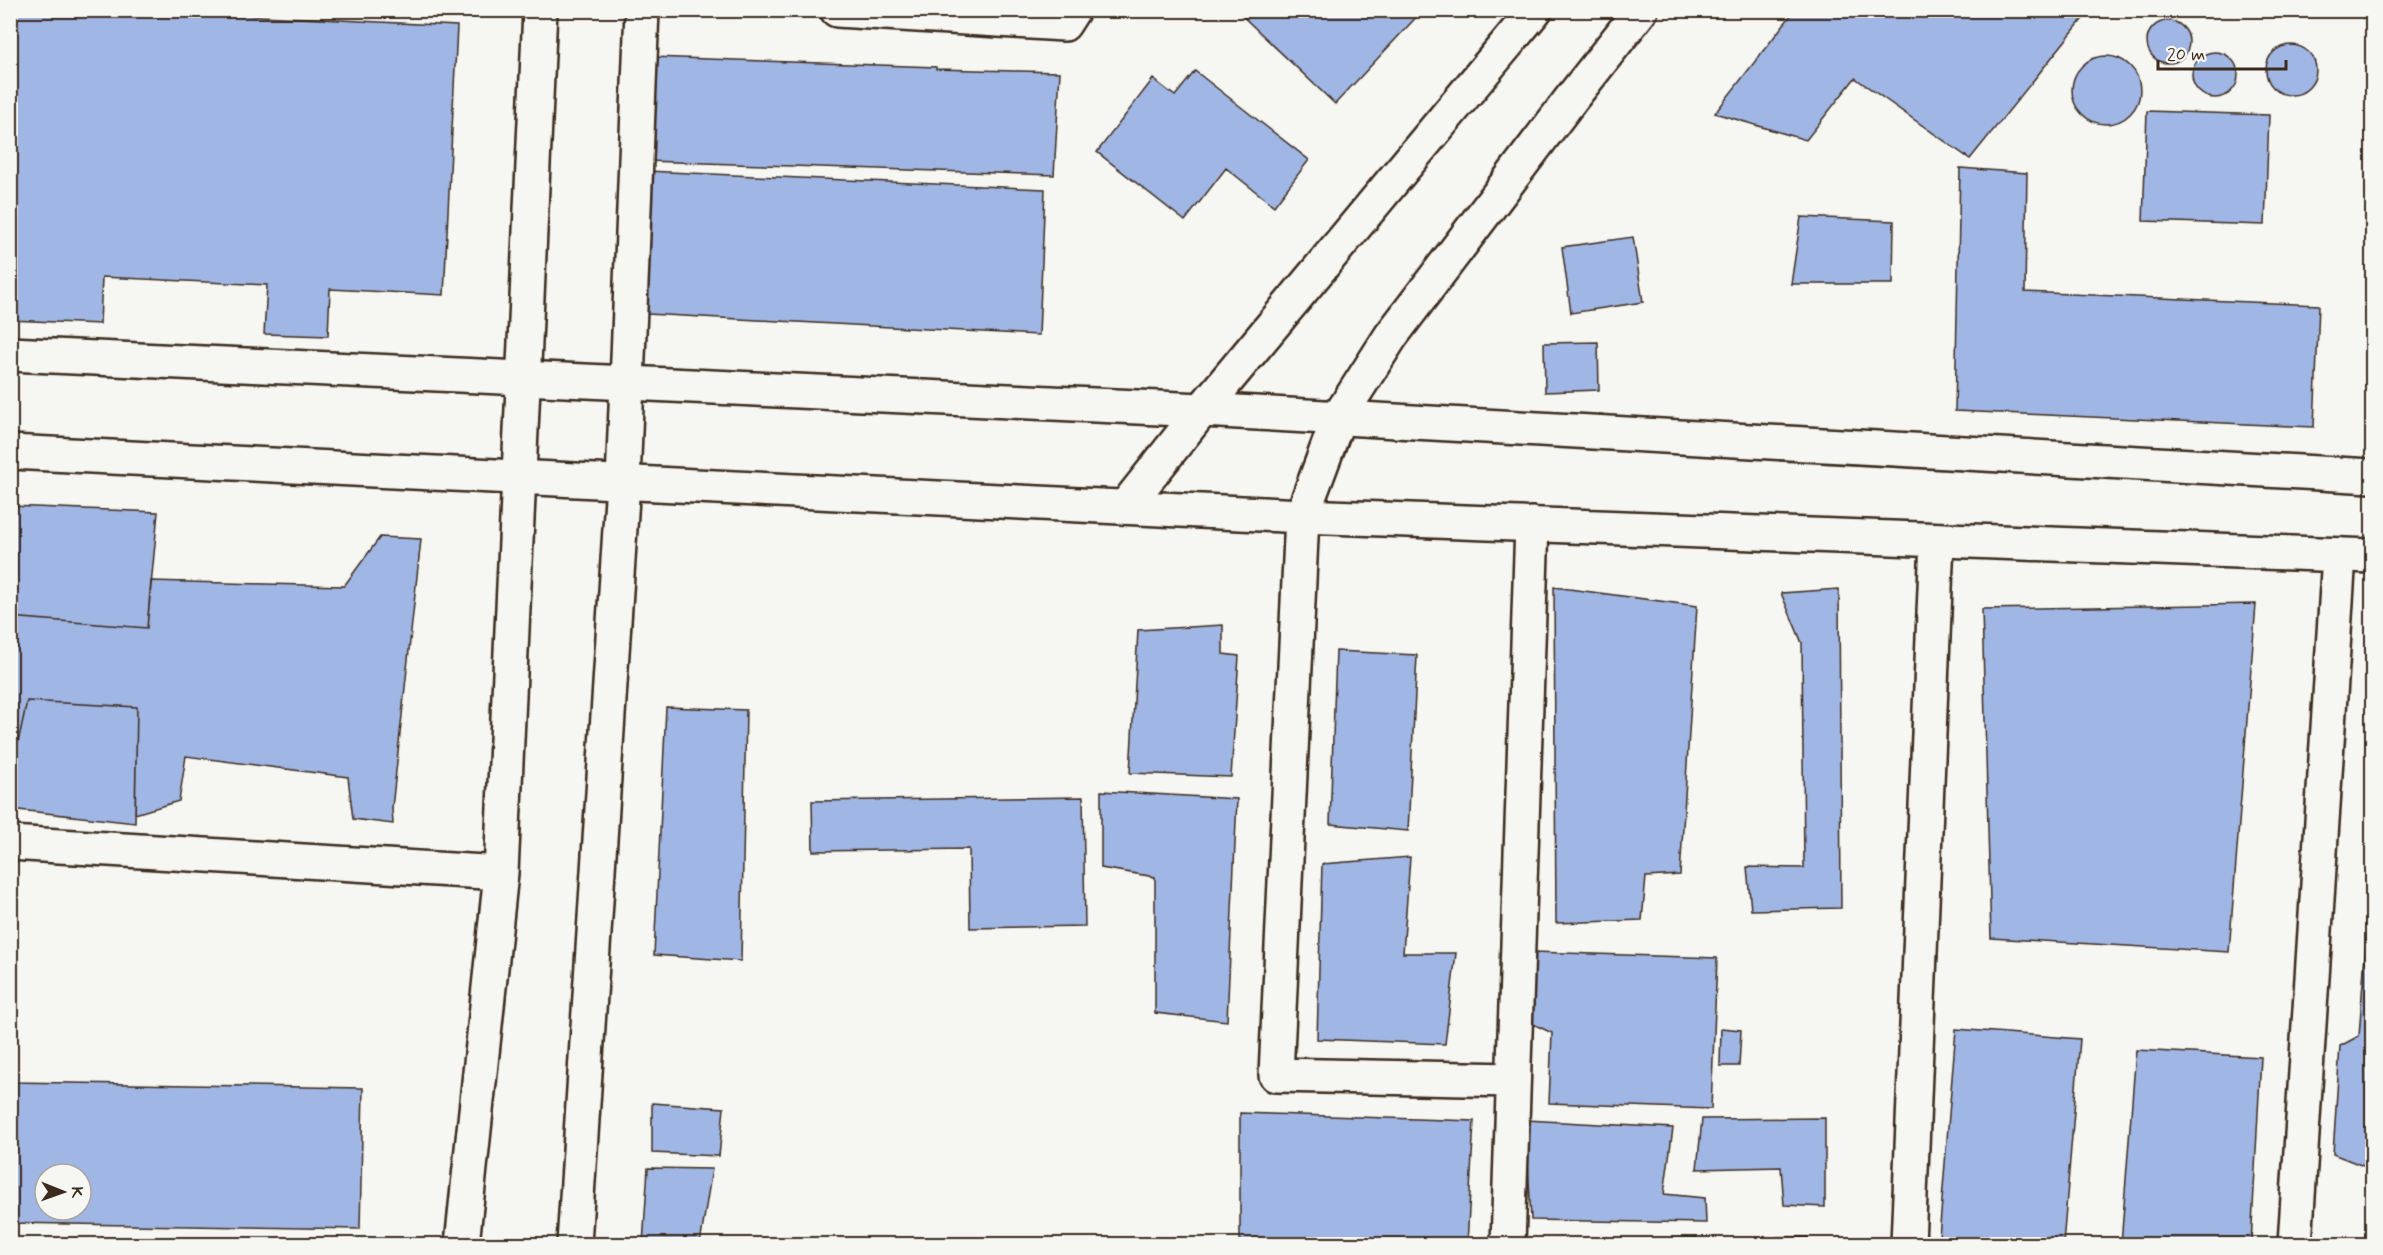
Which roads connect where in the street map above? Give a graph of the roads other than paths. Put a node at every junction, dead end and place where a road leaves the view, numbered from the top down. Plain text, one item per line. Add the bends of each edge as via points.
1 (540, 10) edge
2 (642, 10) edge
3 (837, 10) edge
4 (1073, 10) edge
5 (1535, 10) edge
6 (1641, 10) edge
7 (10, 354) edge
8 (523, 378) junction
9 (628, 383) junction
10 (1202, 410) junction
11 (1338, 417) junction
12 (10, 452) edge
13 (2373, 476) edge
14 (518, 477) junction
15 (623, 482) junction
16 (1125, 507) junction
17 (1302, 516) junction
18 (1532, 524) junction
19 (1937, 540) junction
20 (2339, 555) junction
21 (2373, 556) edge
22 (10, 843) edge
23 (501, 873) junction
24 (1513, 1080) junction
25 (462, 1245) edge
26 (574, 1245) edge
27 (1508, 1245) edge
28 (1908, 1245) edge
29 (2295, 1245) edge

1 - 8 street
2 - 9 street
3 - 4 street via 1064,24
5 - 10 street
6 - 11 street via 1391,336
7 - 8 street
8 - 9 street
8 - 14 street
9 - 10 street
9 - 15 street
10 - 11 street
10 - 16 street
11 - 13 street
11 - 17 street
12 - 14 street
14 - 15 street
14 - 23 street
15 - 16 street
15 - 26 street
16 - 17 street
17 - 18 street
17 - 24 street via 1275,1075
18 - 19 street
18 - 24 street
19 - 20 street
19 - 28 street
20 - 21 street
20 - 29 street
22 - 23 street
23 - 25 street
24 - 27 street

